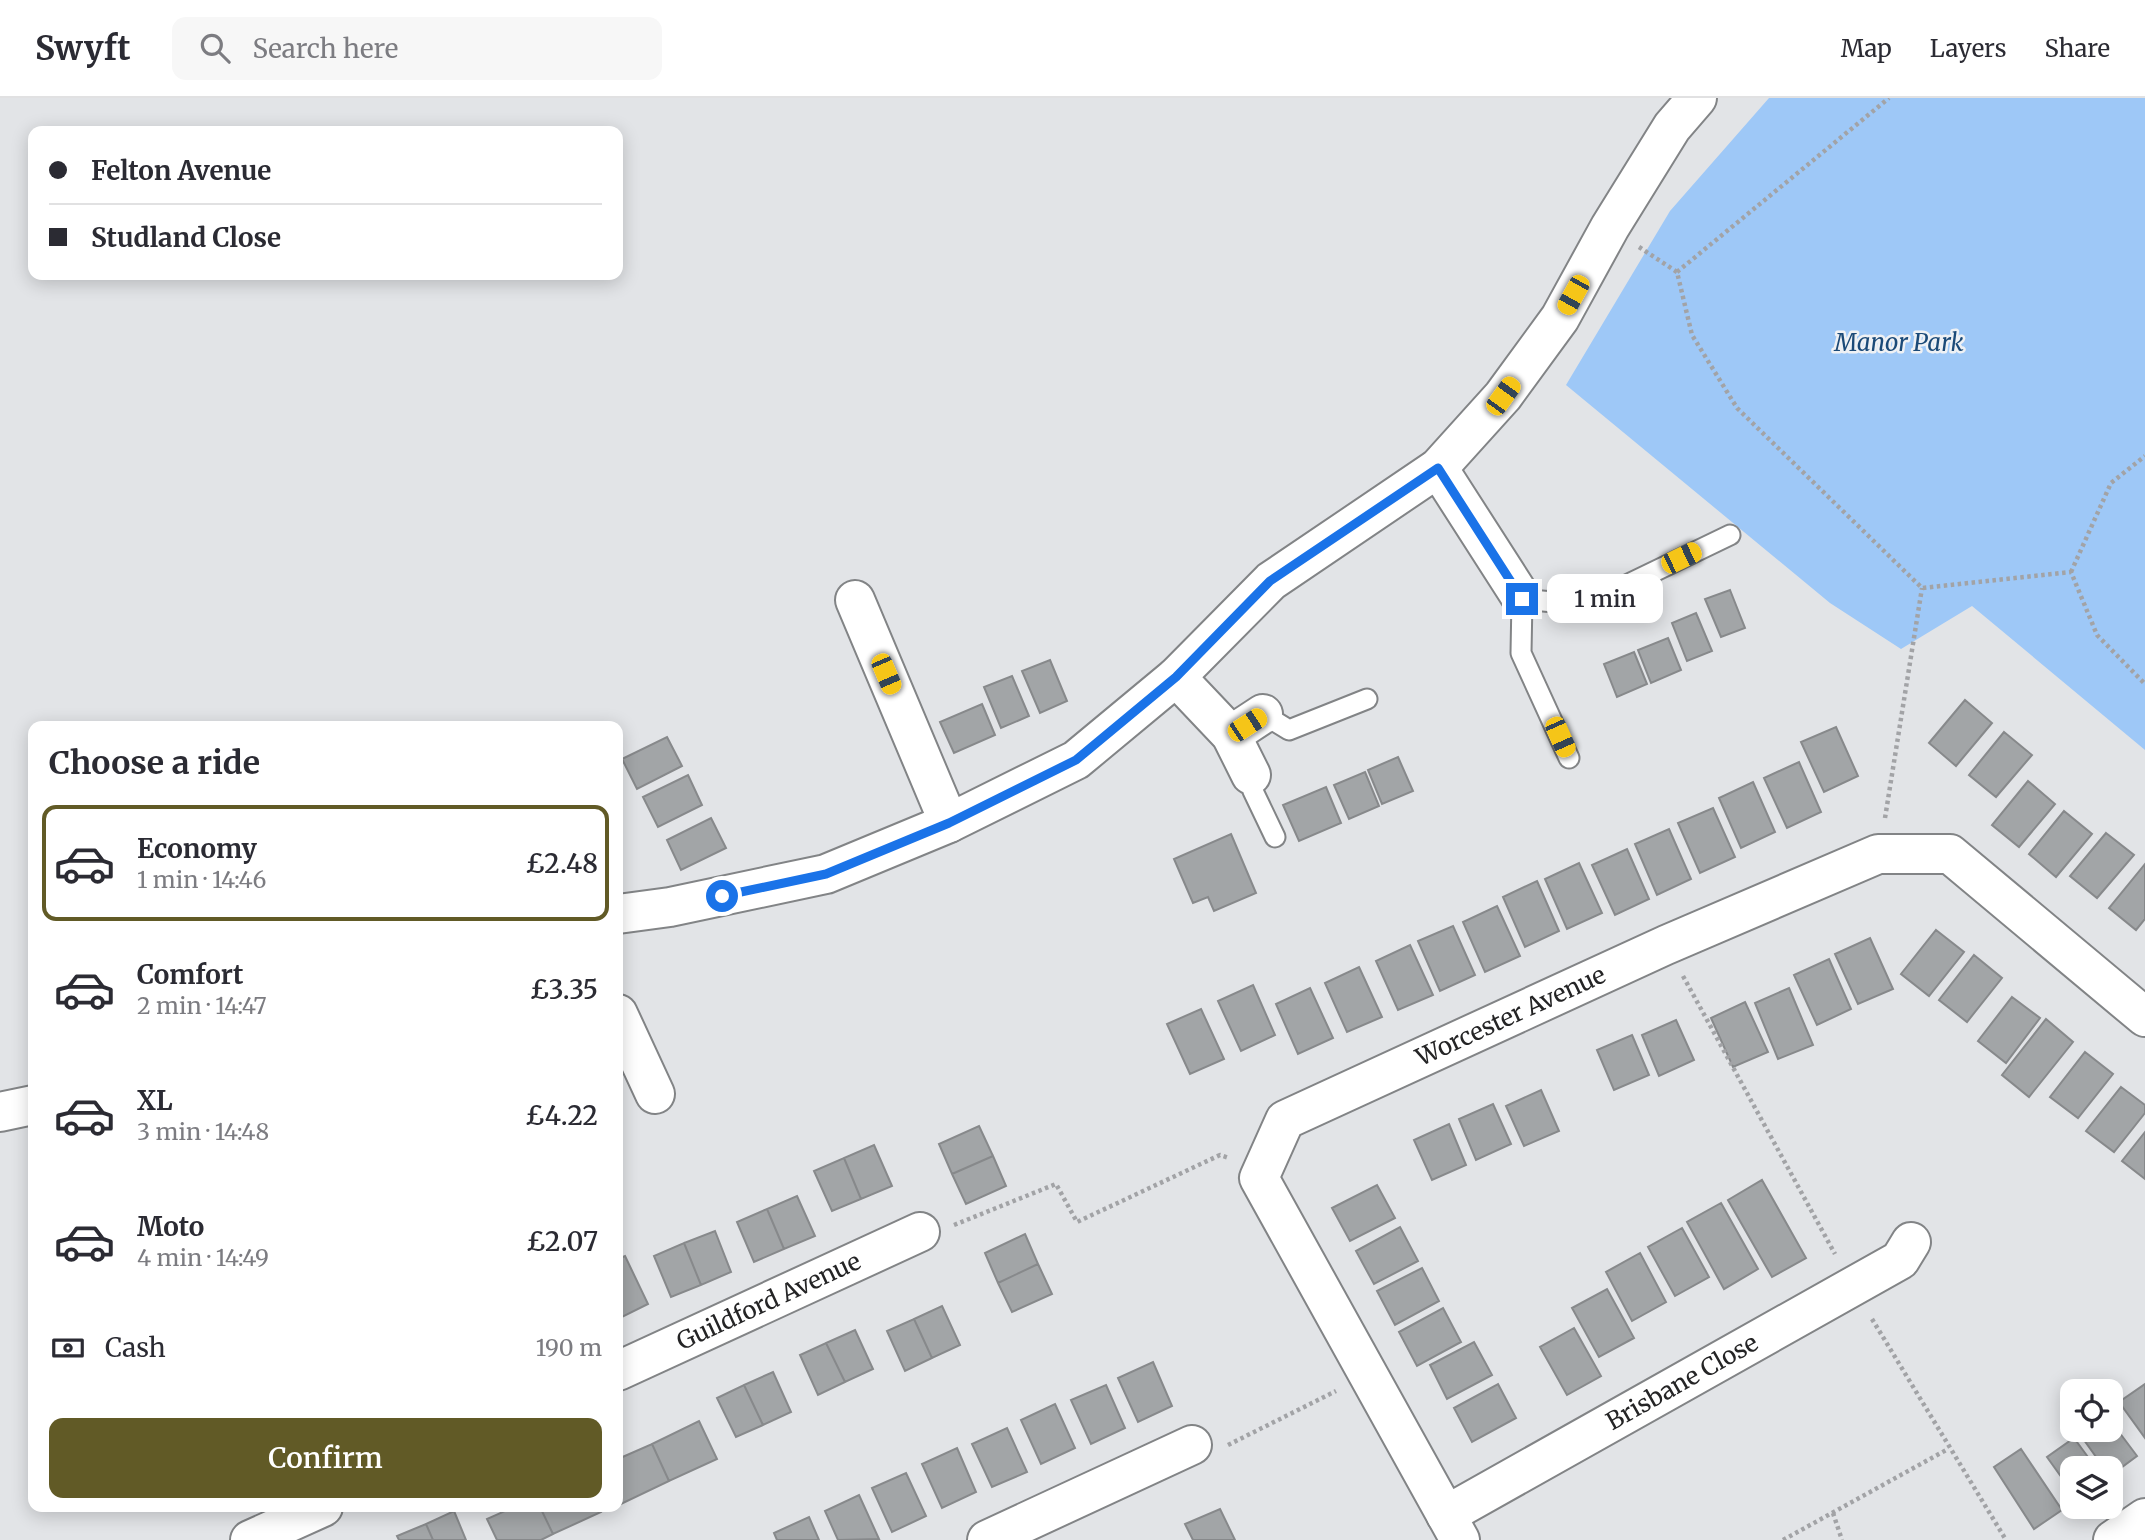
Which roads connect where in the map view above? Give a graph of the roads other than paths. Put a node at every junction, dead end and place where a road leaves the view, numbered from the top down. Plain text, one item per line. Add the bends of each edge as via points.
1 (1697, 98) edge
2 (1438, 468) junction
3 (1730, 535) dead end
4 (1522, 599) junction
5 (855, 600) dead end
6 (1176, 677) junction
7 (1367, 699) dead end
8 (1263, 714) joint
9 (1231, 735) junction
10 (1569, 758) dead end
11 (1251, 775) joint
12 (949, 823) junction
13 (1275, 836) dead end
14 (623, 913) edge
15 (2145, 1017) edge
16 (623, 1025) edge
17 (655, 1094) dead end
18 (28, 1106) edge
19 (0, 1112) edge
20 (920, 1232) road end
21 (1911, 1242) dead end
22 (623, 1369) edge
23 (1192, 1445) road end
24 (312, 1512) edge
25 (2145, 1518) edge
26 (1057, 1525) edge
27 (1453, 1528) edge
28 (250, 1540) edge
29 (987, 1540) edge
30 (2113, 1540) edge

1 - 2 street via 1672,127 1609,227 1560,318 1503,396
2 - 4 street
2 - 6 street via 1270,581
3 - 4 lane via 1585,605
4 - 10 lane via 1521,653
5 - 12 street
6 - 9 street
6 - 12 street via 1076,760
7 - 8 lane via 1289,730
8 - 9 street
9 - 11 street
11 - 13 lane via 1253,791
12 - 14 street via 826,874
15 - 27 street, Worcester Avenue via 1950,854 1878,853 1285,1119 1259,1178
16 - 17 street
18 - 19 street
20 - 22 street, Guildford Avenue
21 - 27 street, Brisbane Close via 1900,1260
23 - 26 street
24 - 28 street
25 - 30 street
26 - 29 street

